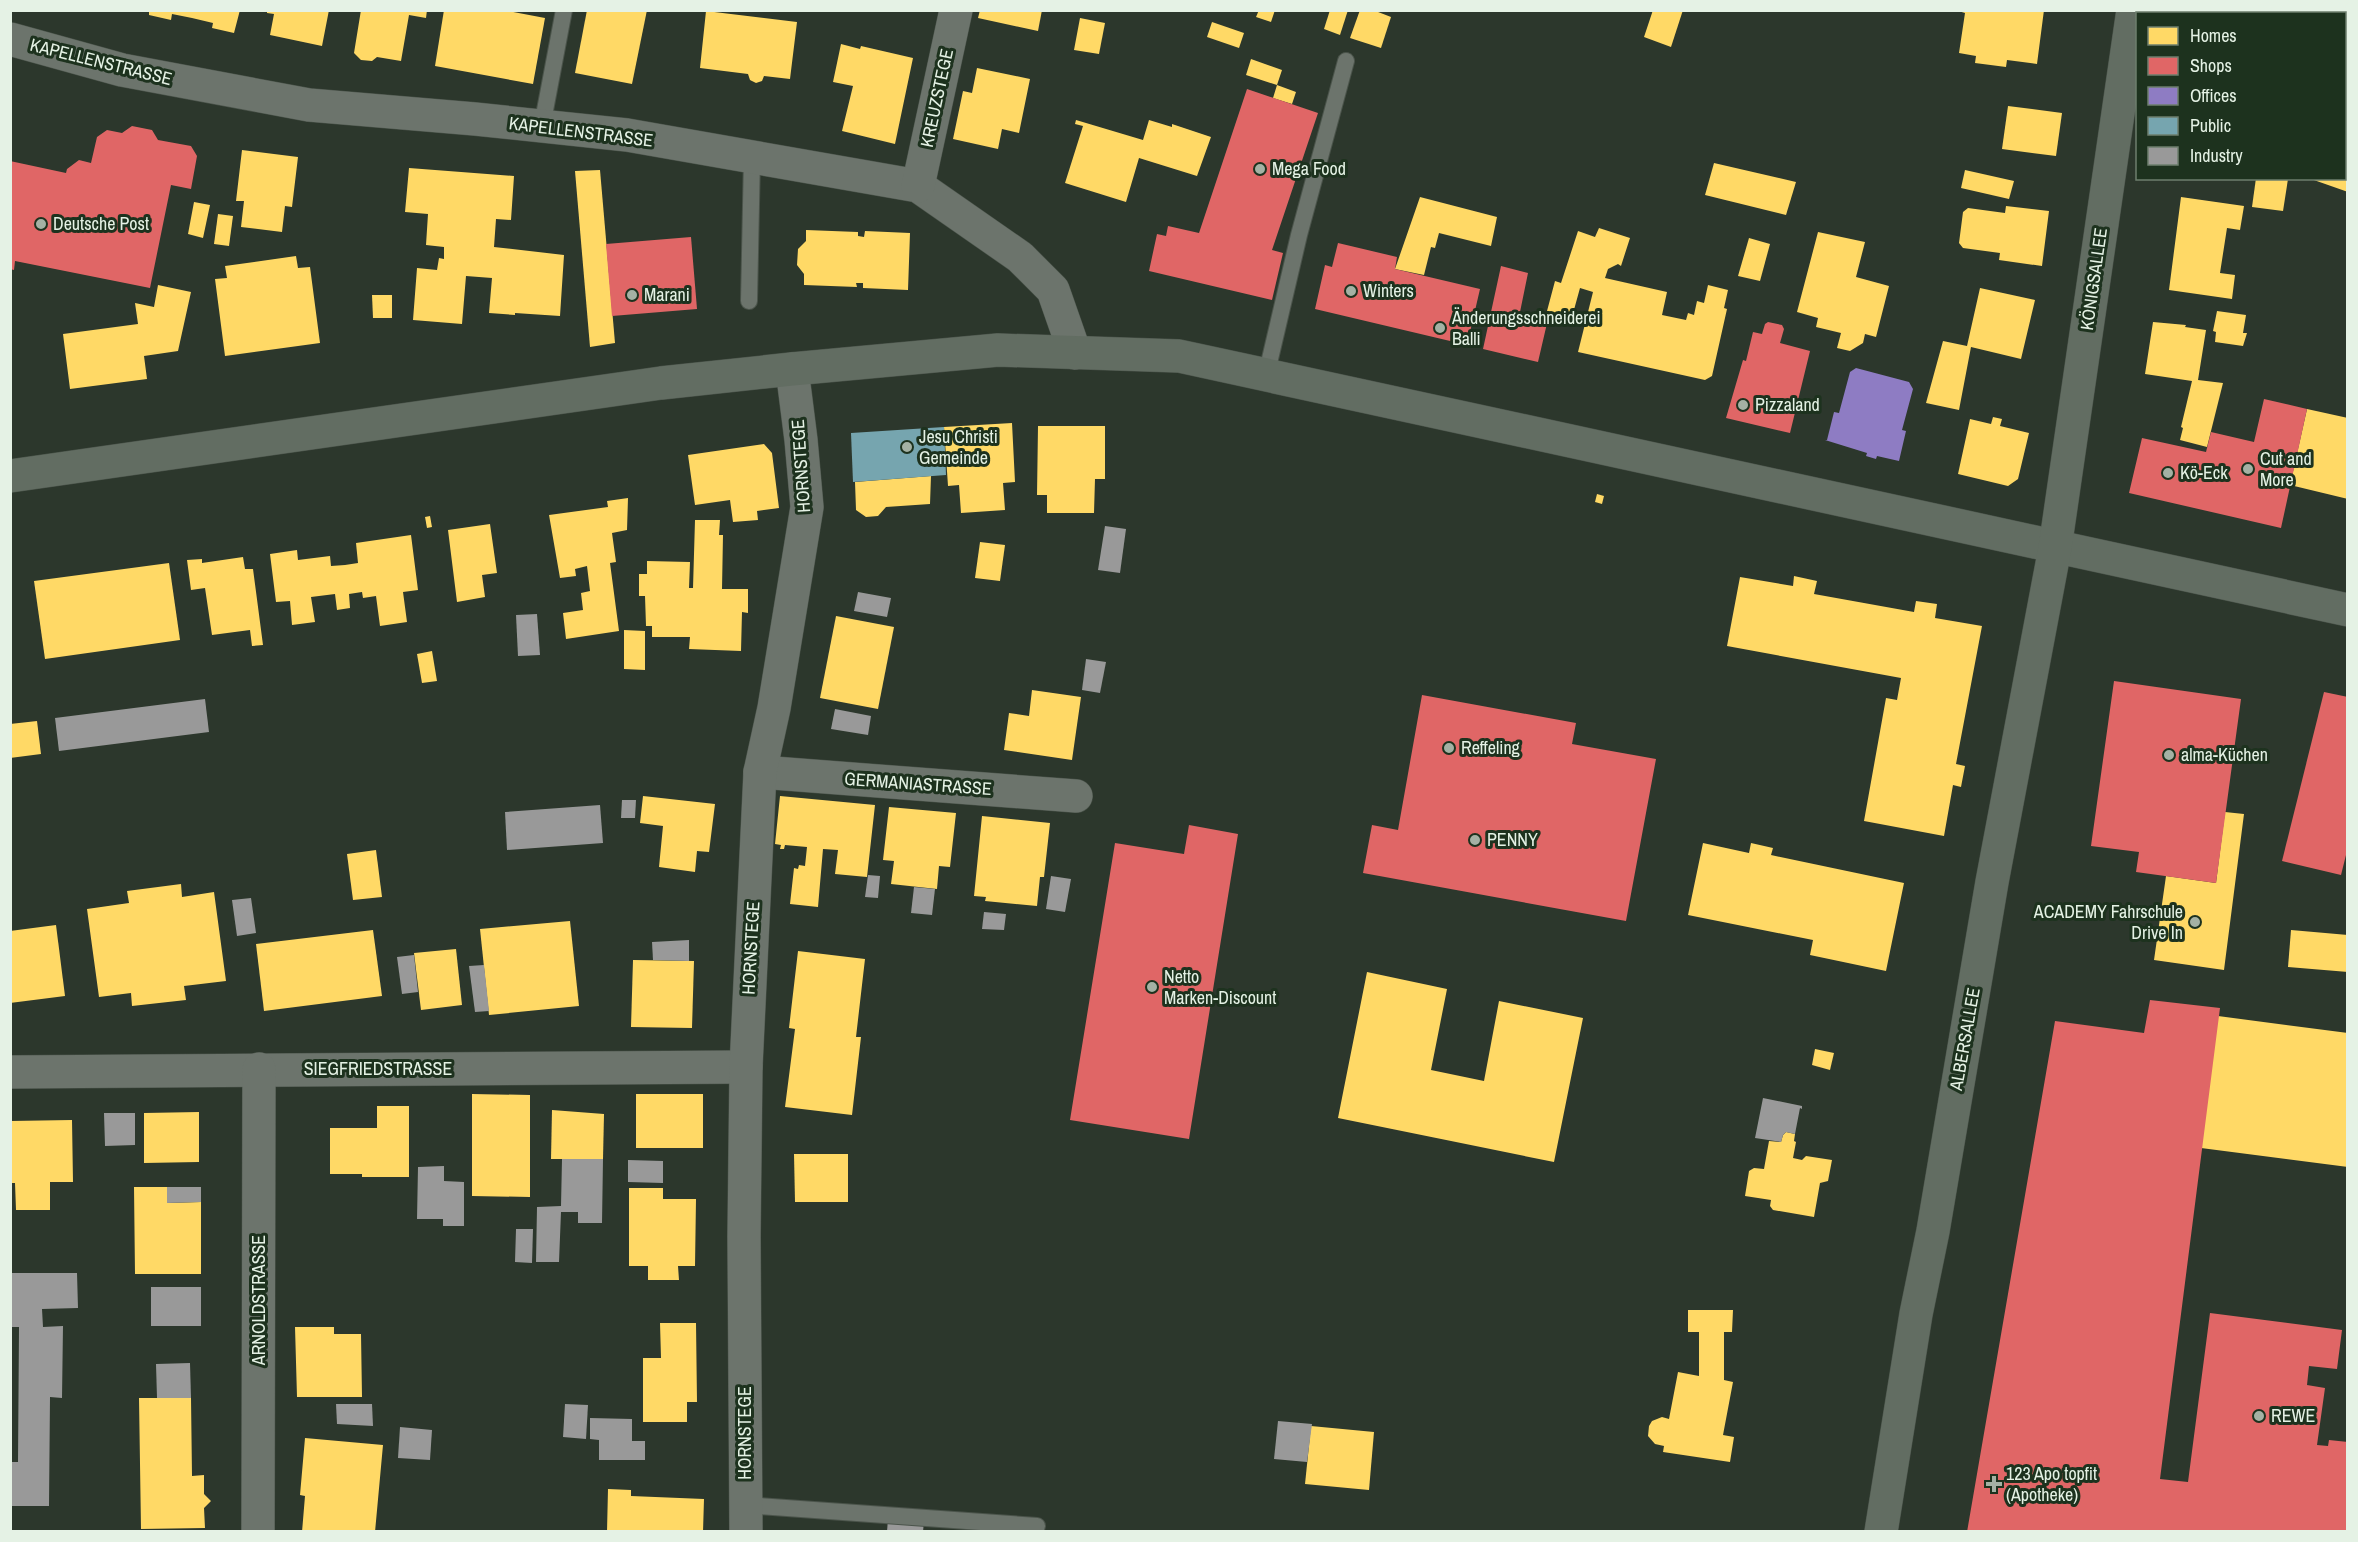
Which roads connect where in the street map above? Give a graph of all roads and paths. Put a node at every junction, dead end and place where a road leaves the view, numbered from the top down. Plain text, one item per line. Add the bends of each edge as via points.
1 (564, 10) edge
2 (956, 10) edge
3 (2133, 10) edge
4 (10, 39) edge
5 (1346, 62) dead end
6 (542, 126) junction
7 (753, 157) junction
8 (918, 186) junction
9 (749, 301) dead end
10 (1075, 353) junction
11 (792, 369) junction
12 (1266, 376) junction
13 (10, 476) edge
14 (2055, 548) junction
15 (2348, 610) edge
16 (760, 772) junction
17 (1076, 796) dead end
18 (746, 1067) junction
19 (259, 1069) junction
20 (10, 1072) edge
21 (746, 1518) edge
22 (1037, 1526) dead end
23 (258, 1532) edge
24 (1881, 1532) edge

1 - 6 lane
2 - 8 street, KREUZSTEGE
3 - 14 main road, KÖNIGSALLEE
4 - 6 street, KAPELLENSTRASSE via 122,70 309,105
5 - 12 lane
6 - 7 street, KAPELLENSTRASSE via 627,135
7 - 8 street, KAPELLENSTRASSE
7 - 9 lane
8 - 10 street, KAPELLENSTRASSE via 1020,257 1053,290
10 - 11 main road via 998,350
10 - 12 main road via 1179,356
11 - 13 main road via 661,383
11 - 16 street, HORNSTEGE via 807,507
12 - 14 main road
14 - 15 main road
14 - 24 main road, ALBERSALLEE via 1992,882
16 - 17 street, GERMANIASTRASSE
16 - 18 street, HORNSTEGE
18 - 19 street, SIEGFRIEDSTRASSE
18 - 21 street, HORNSTEGE
19 - 20 street, SIEGFRIEDSTRASSE
19 - 23 street, ARNOLDSTRASSE
21 - 22 lane

